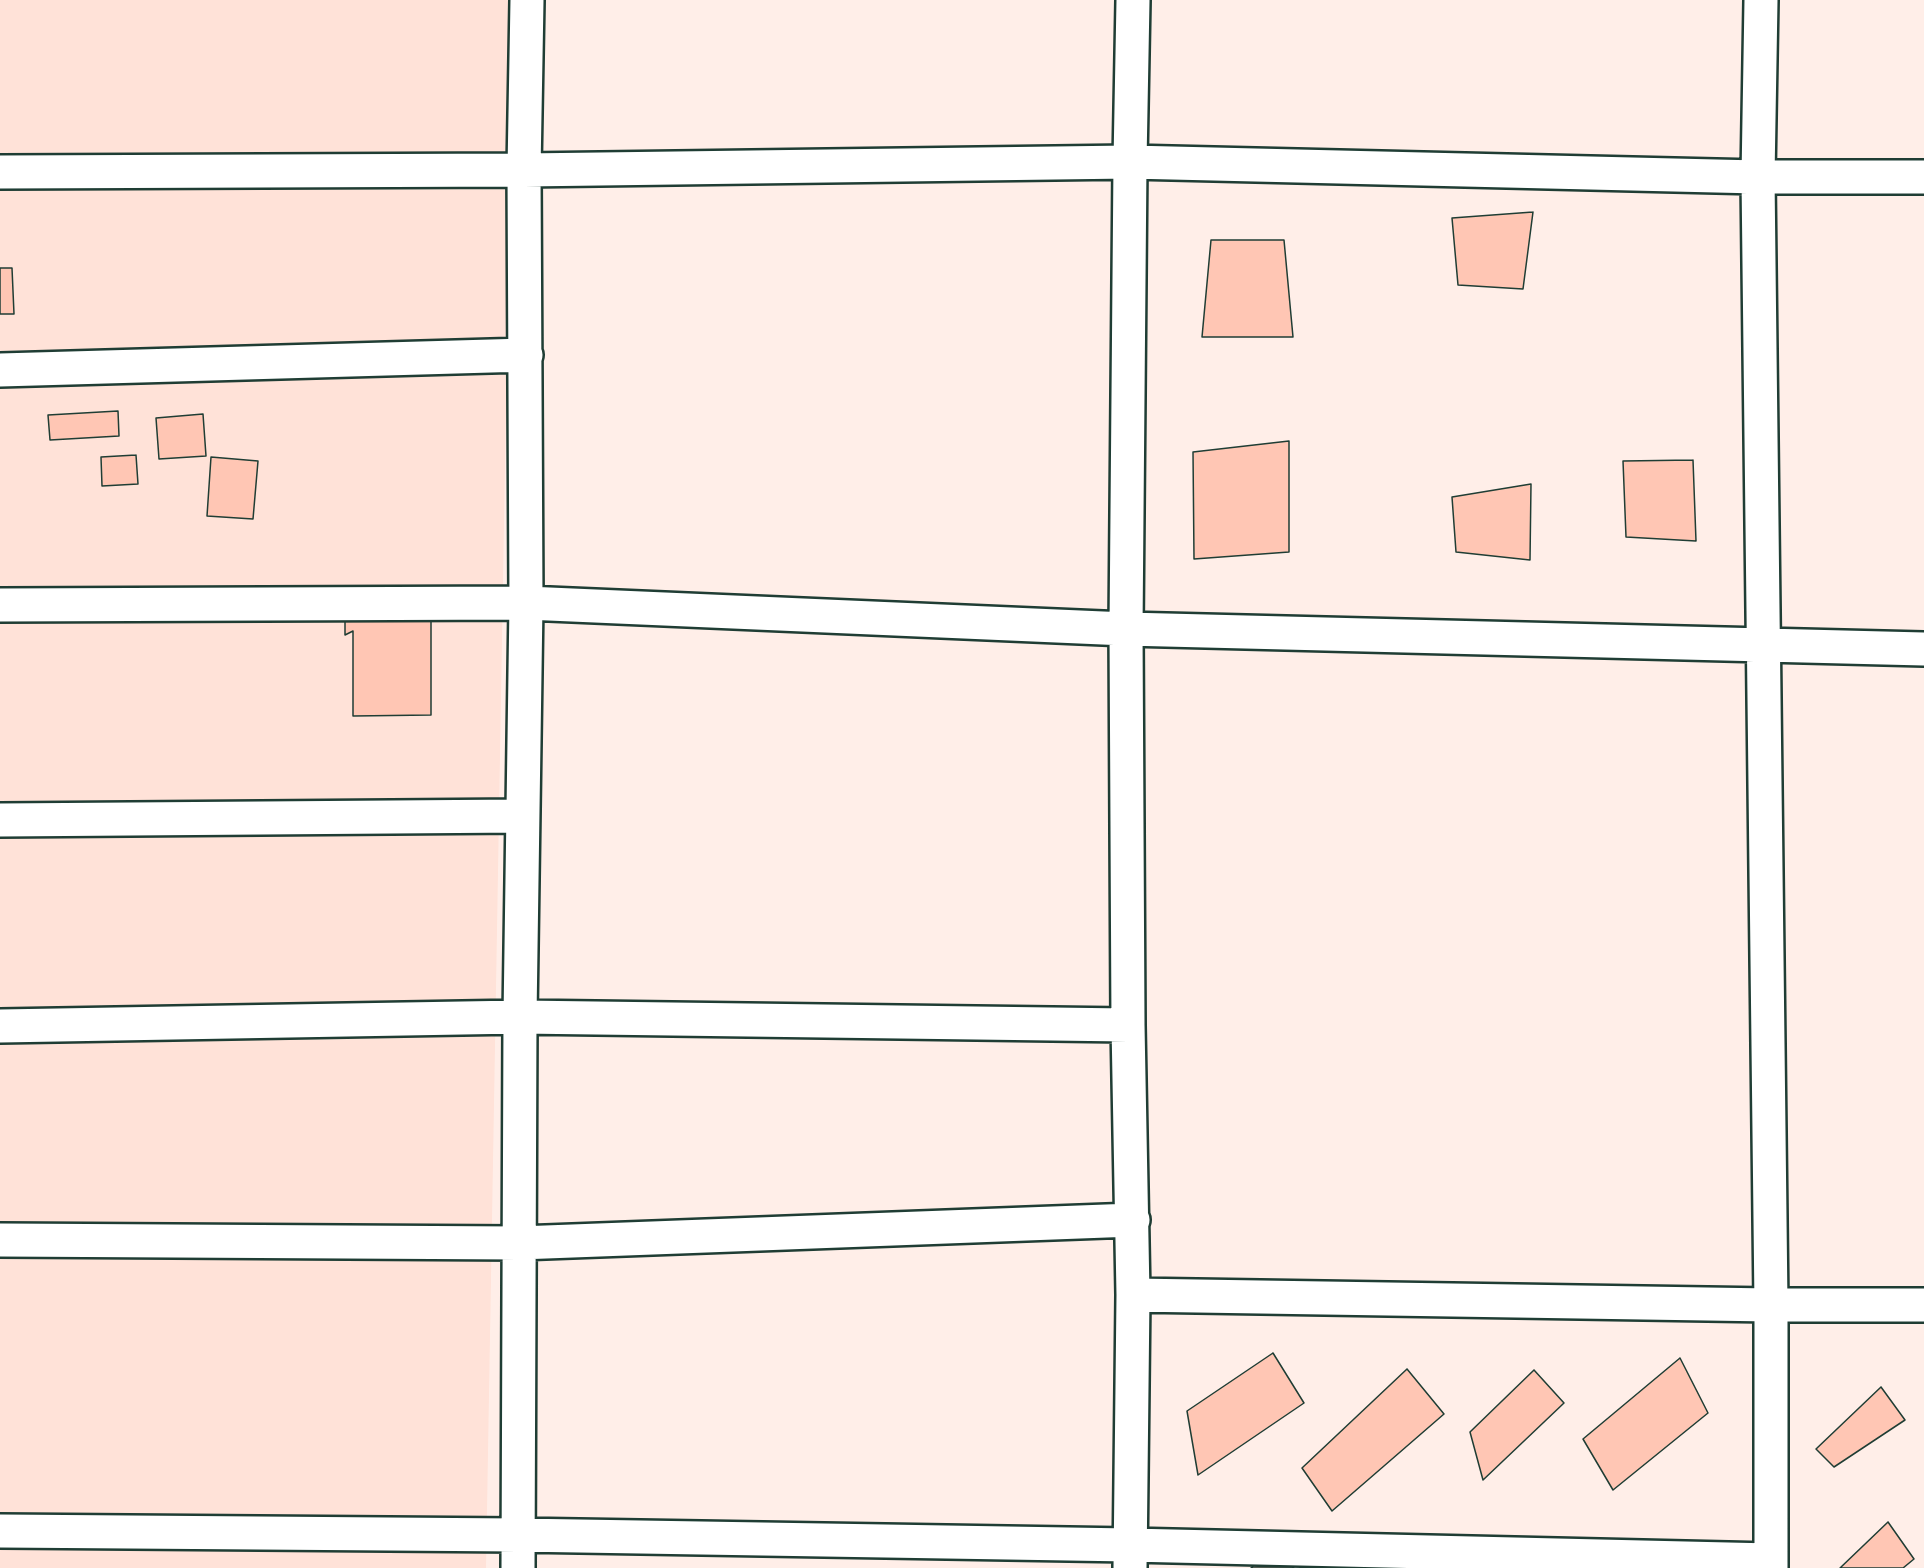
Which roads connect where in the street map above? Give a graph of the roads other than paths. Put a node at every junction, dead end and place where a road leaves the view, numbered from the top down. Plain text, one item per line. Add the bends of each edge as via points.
1 (527, 0) edge
2 (1133, 0) edge
3 (1761, 0) edge
4 (1130, 162) junction
5 (524, 170) junction
6 (0, 172) edge
7 (1758, 177) junction
8 (1924, 177) edge
9 (526, 355) junction
10 (0, 370) edge
11 (526, 603) junction
12 (0, 605) edge
13 (1126, 629) junction
14 (1765, 645) junction
15 (1924, 649) edge
16 (522, 816) junction
17 (0, 820) edge
18 (520, 1017) junction
19 (1128, 1025) junction
20 (0, 1026) edge
21 (1133, 1220) junction
22 (0, 1240) edge
23 (519, 1243) junction
24 (1133, 1295) junction
25 (1771, 1305) junction
26 (1924, 1305) edge
27 (0, 1530) edge
28 (518, 1535) junction
29 (1130, 1556) edge
30 (1771, 1564) edge
31 (518, 1568) edge

1 - 5 street
2 - 4 street
3 - 7 street
4 - 5 street
4 - 7 street
4 - 13 street
5 - 6 street
5 - 9 street
7 - 8 street
7 - 14 street
9 - 10 street
9 - 11 street
11 - 12 street
11 - 13 street
11 - 16 street
13 - 14 street
13 - 19 street
14 - 15 street
14 - 25 street
16 - 17 street
16 - 18 street
18 - 19 street
18 - 20 street
18 - 23 street
19 - 21 street
21 - 23 street
21 - 24 street
22 - 23 street
23 - 28 street
24 - 25 street
24 - 29 street
25 - 26 street
25 - 30 street
27 - 28 street
28 - 29 street
28 - 31 street
29 - 30 street

